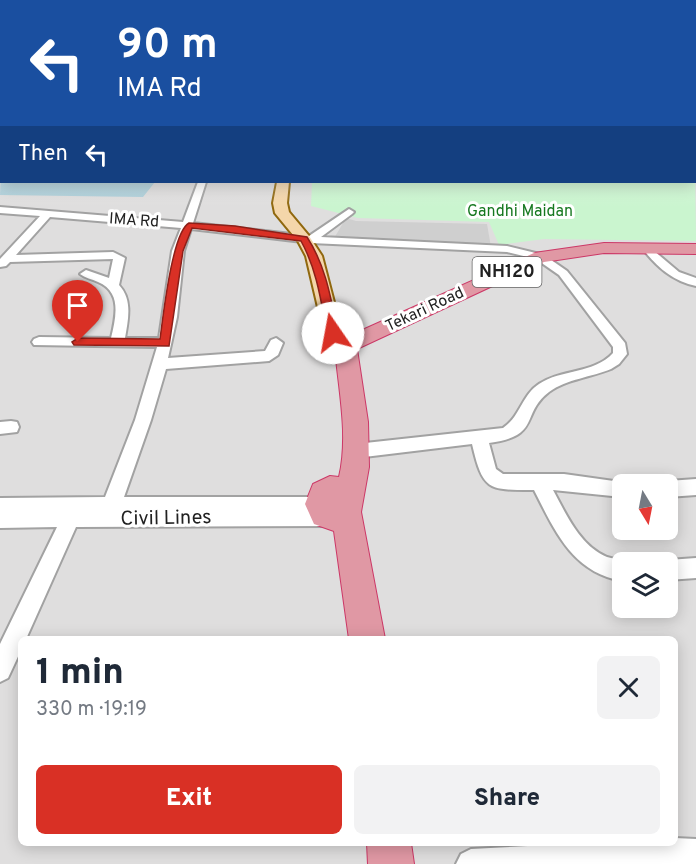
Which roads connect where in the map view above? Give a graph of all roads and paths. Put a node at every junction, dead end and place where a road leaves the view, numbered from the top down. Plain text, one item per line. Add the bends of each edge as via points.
1 (202, 183) edge
2 (283, 183) edge
3 (0, 210) edge
4 (349, 212) dead end
5 (46, 214) junction
6 (189, 225) junction
7 (308, 240) junction
8 (647, 248) junction
9 (696, 249) edge
10 (540, 257) junction
11 (3, 263) edge
12 (86, 274) dead end
13 (696, 282) edge
14 (113, 284) junction
15 (39, 342) dead end
16 (117, 343) junction
17 (165, 343) junction
18 (276, 343) dead end
19 (337, 344) junction
20 (160, 364) junction
21 (479, 438) junction
22 (356, 451) junction
23 (540, 483) junction
24 (696, 487) edge
25 (612, 488) edge
26 (678, 488) edge
27 (336, 504) junction
28 (0, 506) edge
29 (111, 506) junction
30 (0, 519) edge
31 (70, 520) junction
32 (696, 568) edge
33 (612, 569) edge
34 (678, 569) edge
35 (366, 636) edge
36 (0, 670) edge
37 (389, 846) edge
38 (696, 855) edge
39 (391, 864) edge
40 (471, 864) edge

1 - 6 street
2 - 7 main road via 282,213
3 - 5 street, IMA Rd
4 - 7 street
5 - 6 street, IMA Rd
5 - 11 street
6 - 7 street, IMA Rd
6 - 17 street via 178,251
7 - 10 street, IMA Rd via 507,249
7 - 19 main road
8 - 9 highway, Tekari Road / NH120
8 - 10 highway, Tekari Road / NH120 via 593,249
8 - 13 street via 680,279
10 - 19 highway, Tekari Road / NH120
10 - 21 street via 572,281 620,346 620,354 609,365 544,388 534,397 518,429
11 - 14 street via 113,255 119,263
12 - 14 street
14 - 16 street via 123,305
15 - 16 street
16 - 17 street
17 - 20 street
18 - 20 street via 273,352 260,357
19 - 22 highway
19 - 27 highway via 340,441
20 - 29 street
21 - 22 street
21 - 23 street via 487,470 495,480
22 - 27 highway via 354,480
23 - 25 street
23 - 33 street via 574,546 590,561
24 - 26 street
27 - 29 street
27 - 31 street, Civil Lines
27 - 35 highway
28 - 29 street
30 - 31 street, Civil Lines
31 - 36 street
32 - 34 street
37 - 39 highway
38 - 40 street

